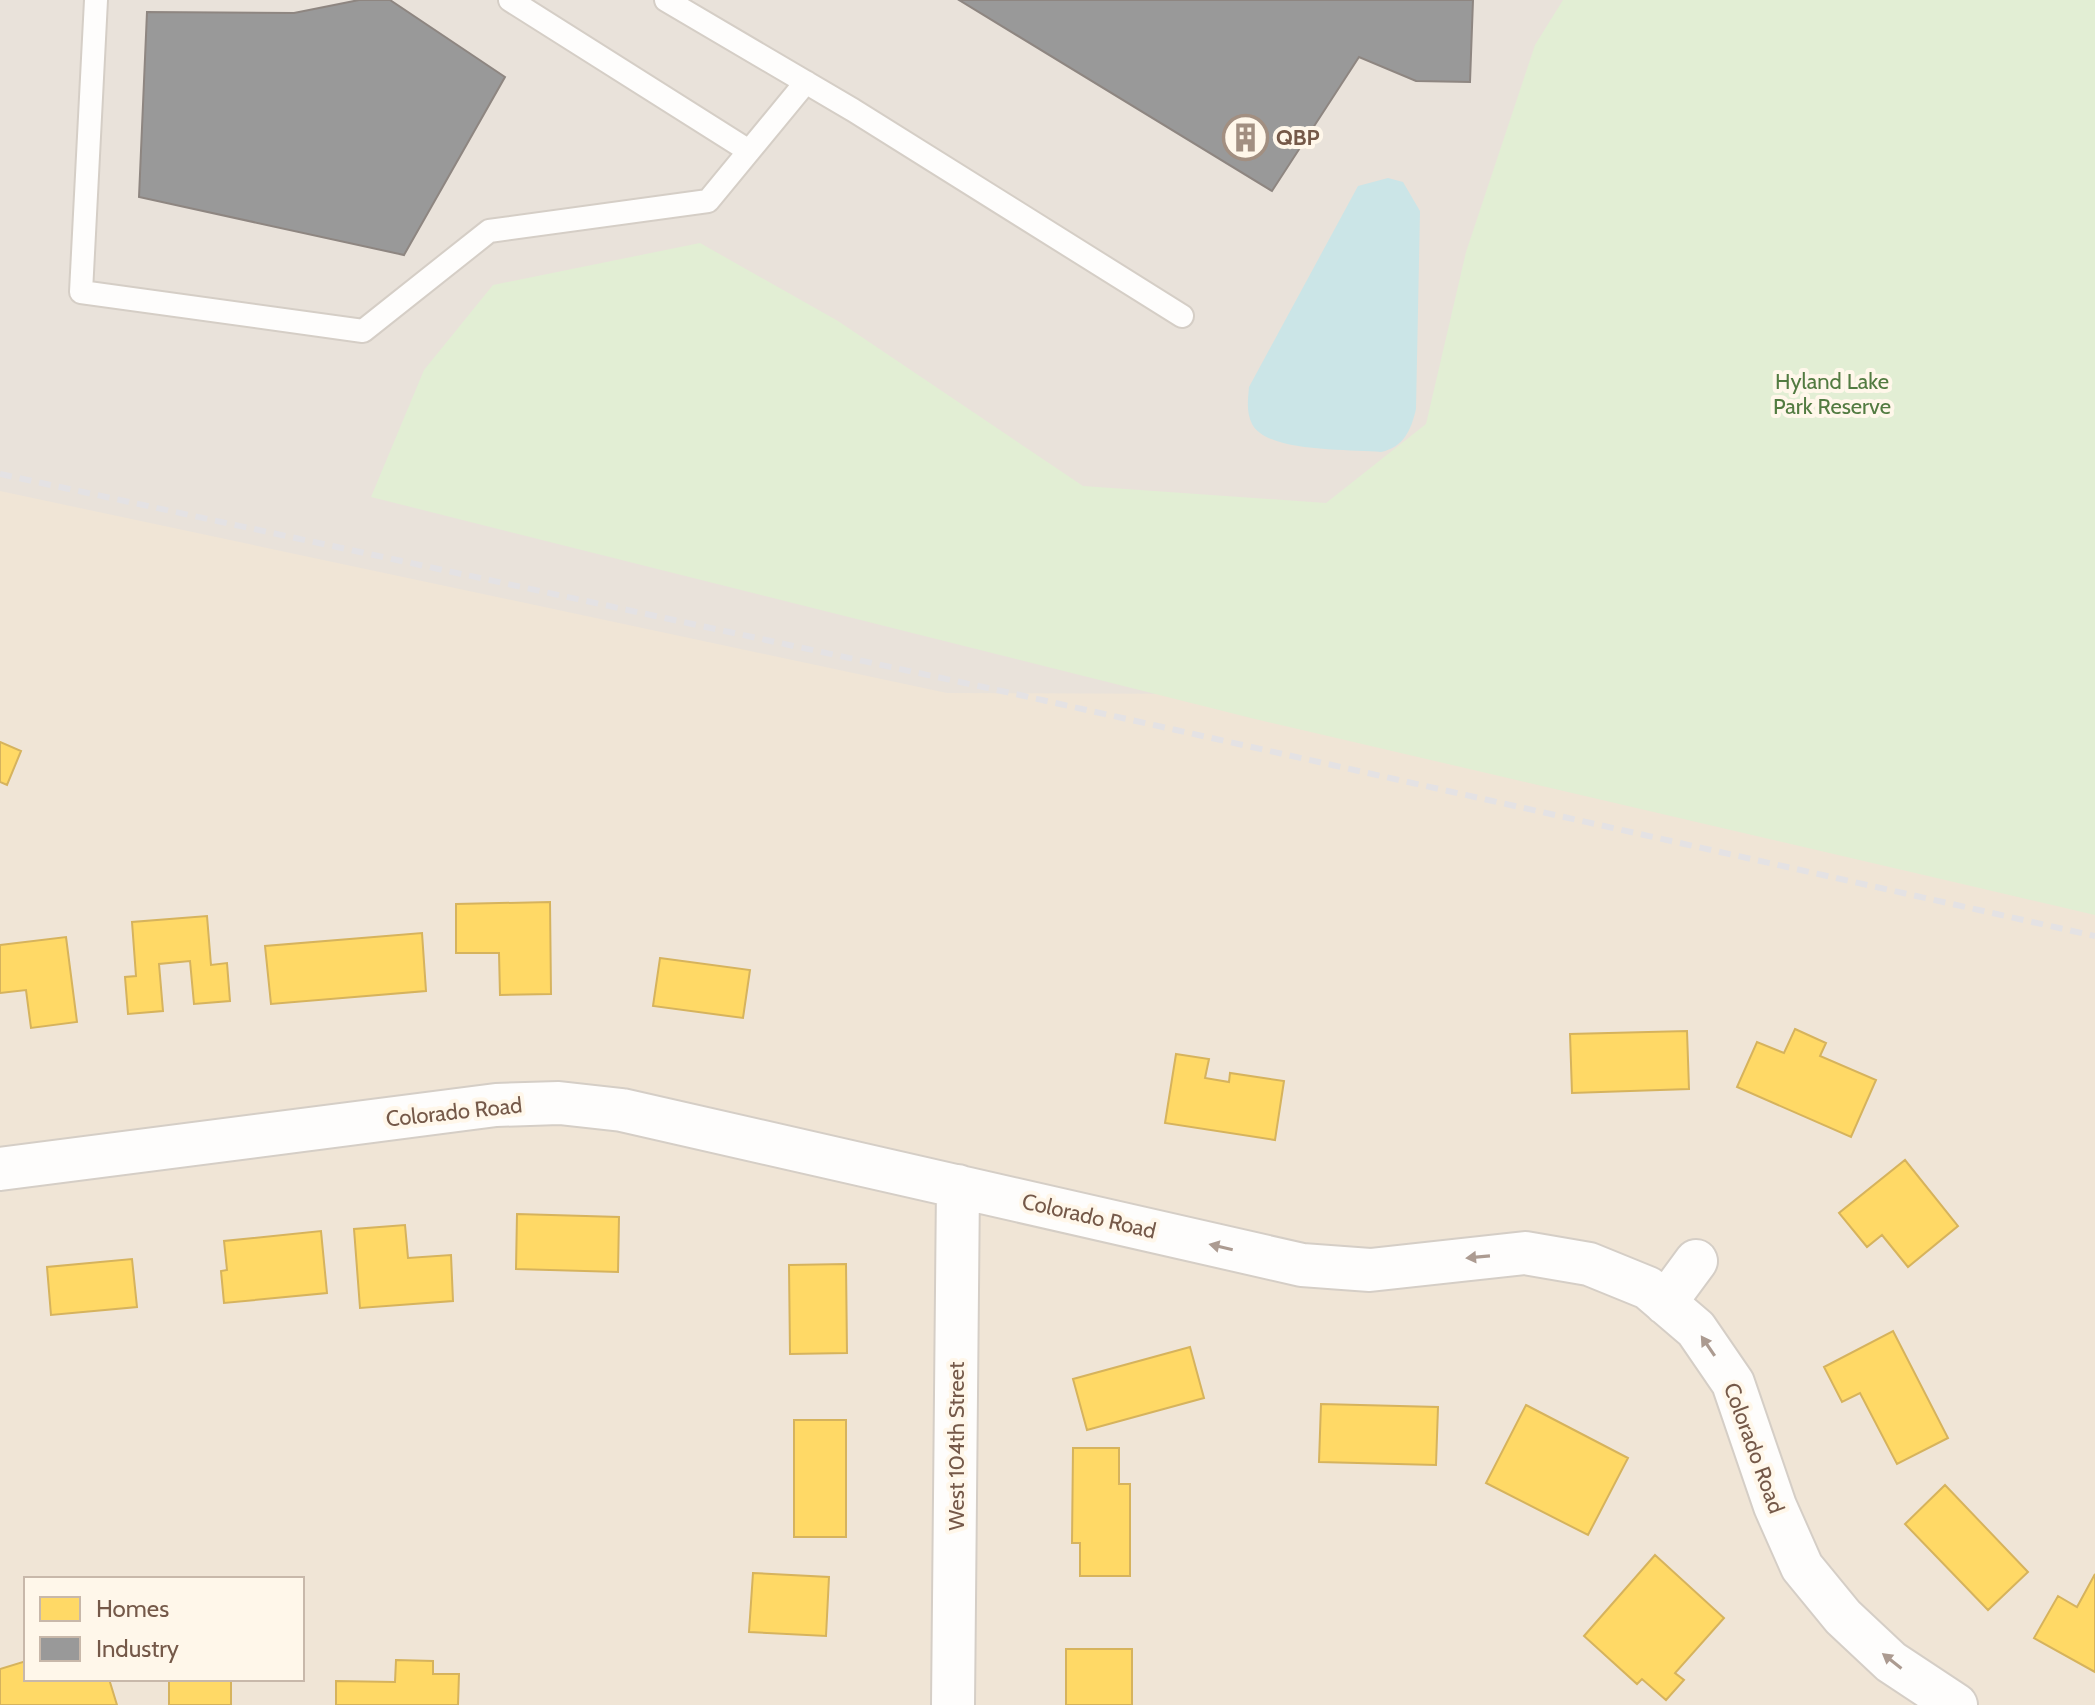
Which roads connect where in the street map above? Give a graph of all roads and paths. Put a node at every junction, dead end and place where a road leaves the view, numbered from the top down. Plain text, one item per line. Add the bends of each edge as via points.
1 (96, 0) edge
2 (510, 0) edge
3 (666, 0) edge
4 (806, 82) junction
5 (749, 151) junction
6 (1182, 316) dead end
7 (0, 1169) edge
8 (958, 1186) junction
9 (1696, 1261) dead end
10 (1665, 1303) junction
11 (953, 1705) edge
12 (1956, 1705) edge

1 - 5 lane via 81,292 363,331 489,231 708,201
2 - 5 lane
3 - 4 lane
4 - 5 lane
4 - 6 lane
7 - 8 street, Colorado Road via 481,1107 559,1103 622,1110
10 -> 8 street, Colorado Road via 1648,1288 1589,1264 1525,1253 1370,1270 1302,1265
8 - 11 street, West 104th Street
9 - 10 street
12 -> 10 street, Colorado Road via 1891,1662 1843,1617 1802,1567 1733,1383 1696,1329

